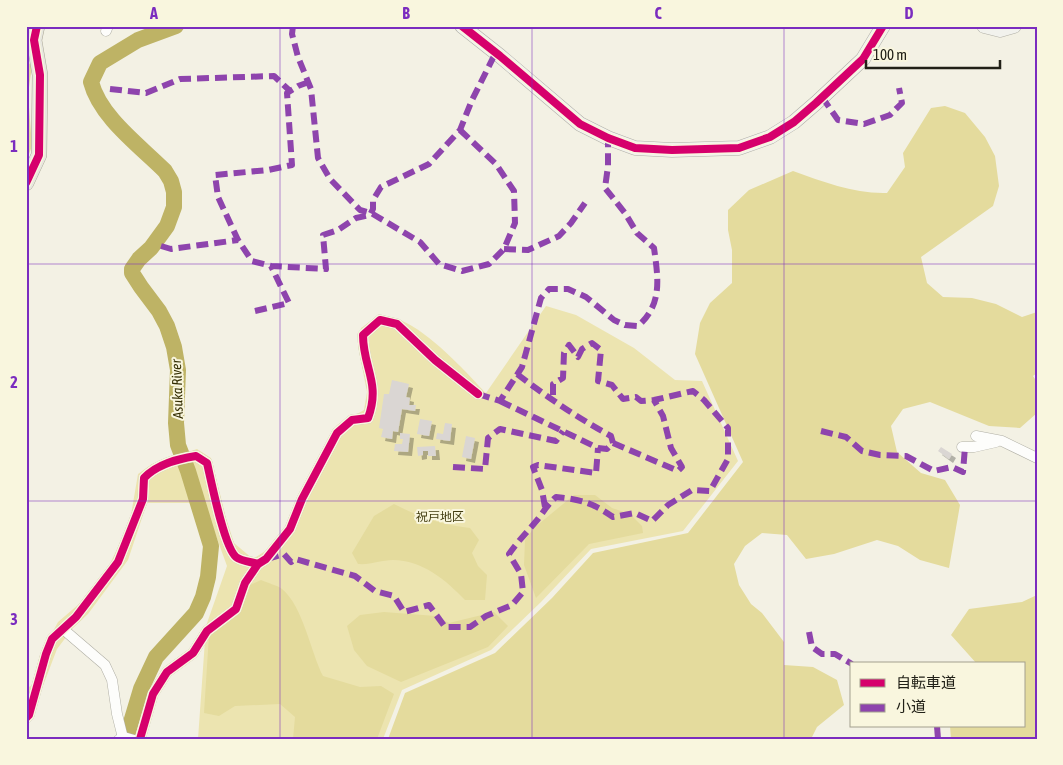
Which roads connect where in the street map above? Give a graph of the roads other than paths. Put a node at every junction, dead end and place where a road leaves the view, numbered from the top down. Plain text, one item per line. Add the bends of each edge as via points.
1 (37, 26) edge
2 (462, 26) edge
3 (883, 26) edge
4 (984, 26) edge
5 (1014, 26) edge
6 (26, 183) edge
7 (478, 394) dead end
8 (976, 436) dead end
9 (1002, 441) junction
10 (962, 447) dead end
11 (1037, 458) edge
12 (258, 564) junction
13 (63, 629) junction
14 (26, 718) edge
15 (119, 736) edge
16 (140, 739) edge

1 - 6 main road via 34,40 40,75 39,154
2 - 3 street via 580,124 636,148 672,150 739,148 770,137 794,122 863,59
4 - 5 street via 1000,30
7 - 12 street via 397,324 380,320 373,324 362,335 373,393 368,418 352,420 337,434 302,499 290,529 266,559
8 - 9 street
9 - 10 street
9 - 11 street
12 - 13 street via 236,556 232,551 221,526 207,463 196,456 178,459 152,470 144,478 143,499 118,562 82,610
12 - 16 street via 245,583 236,609 208,631 193,653 167,672 153,694
13 - 14 street via 52,640 46,654
13 - 15 street via 105,665 112,680
15 - 16 lane

